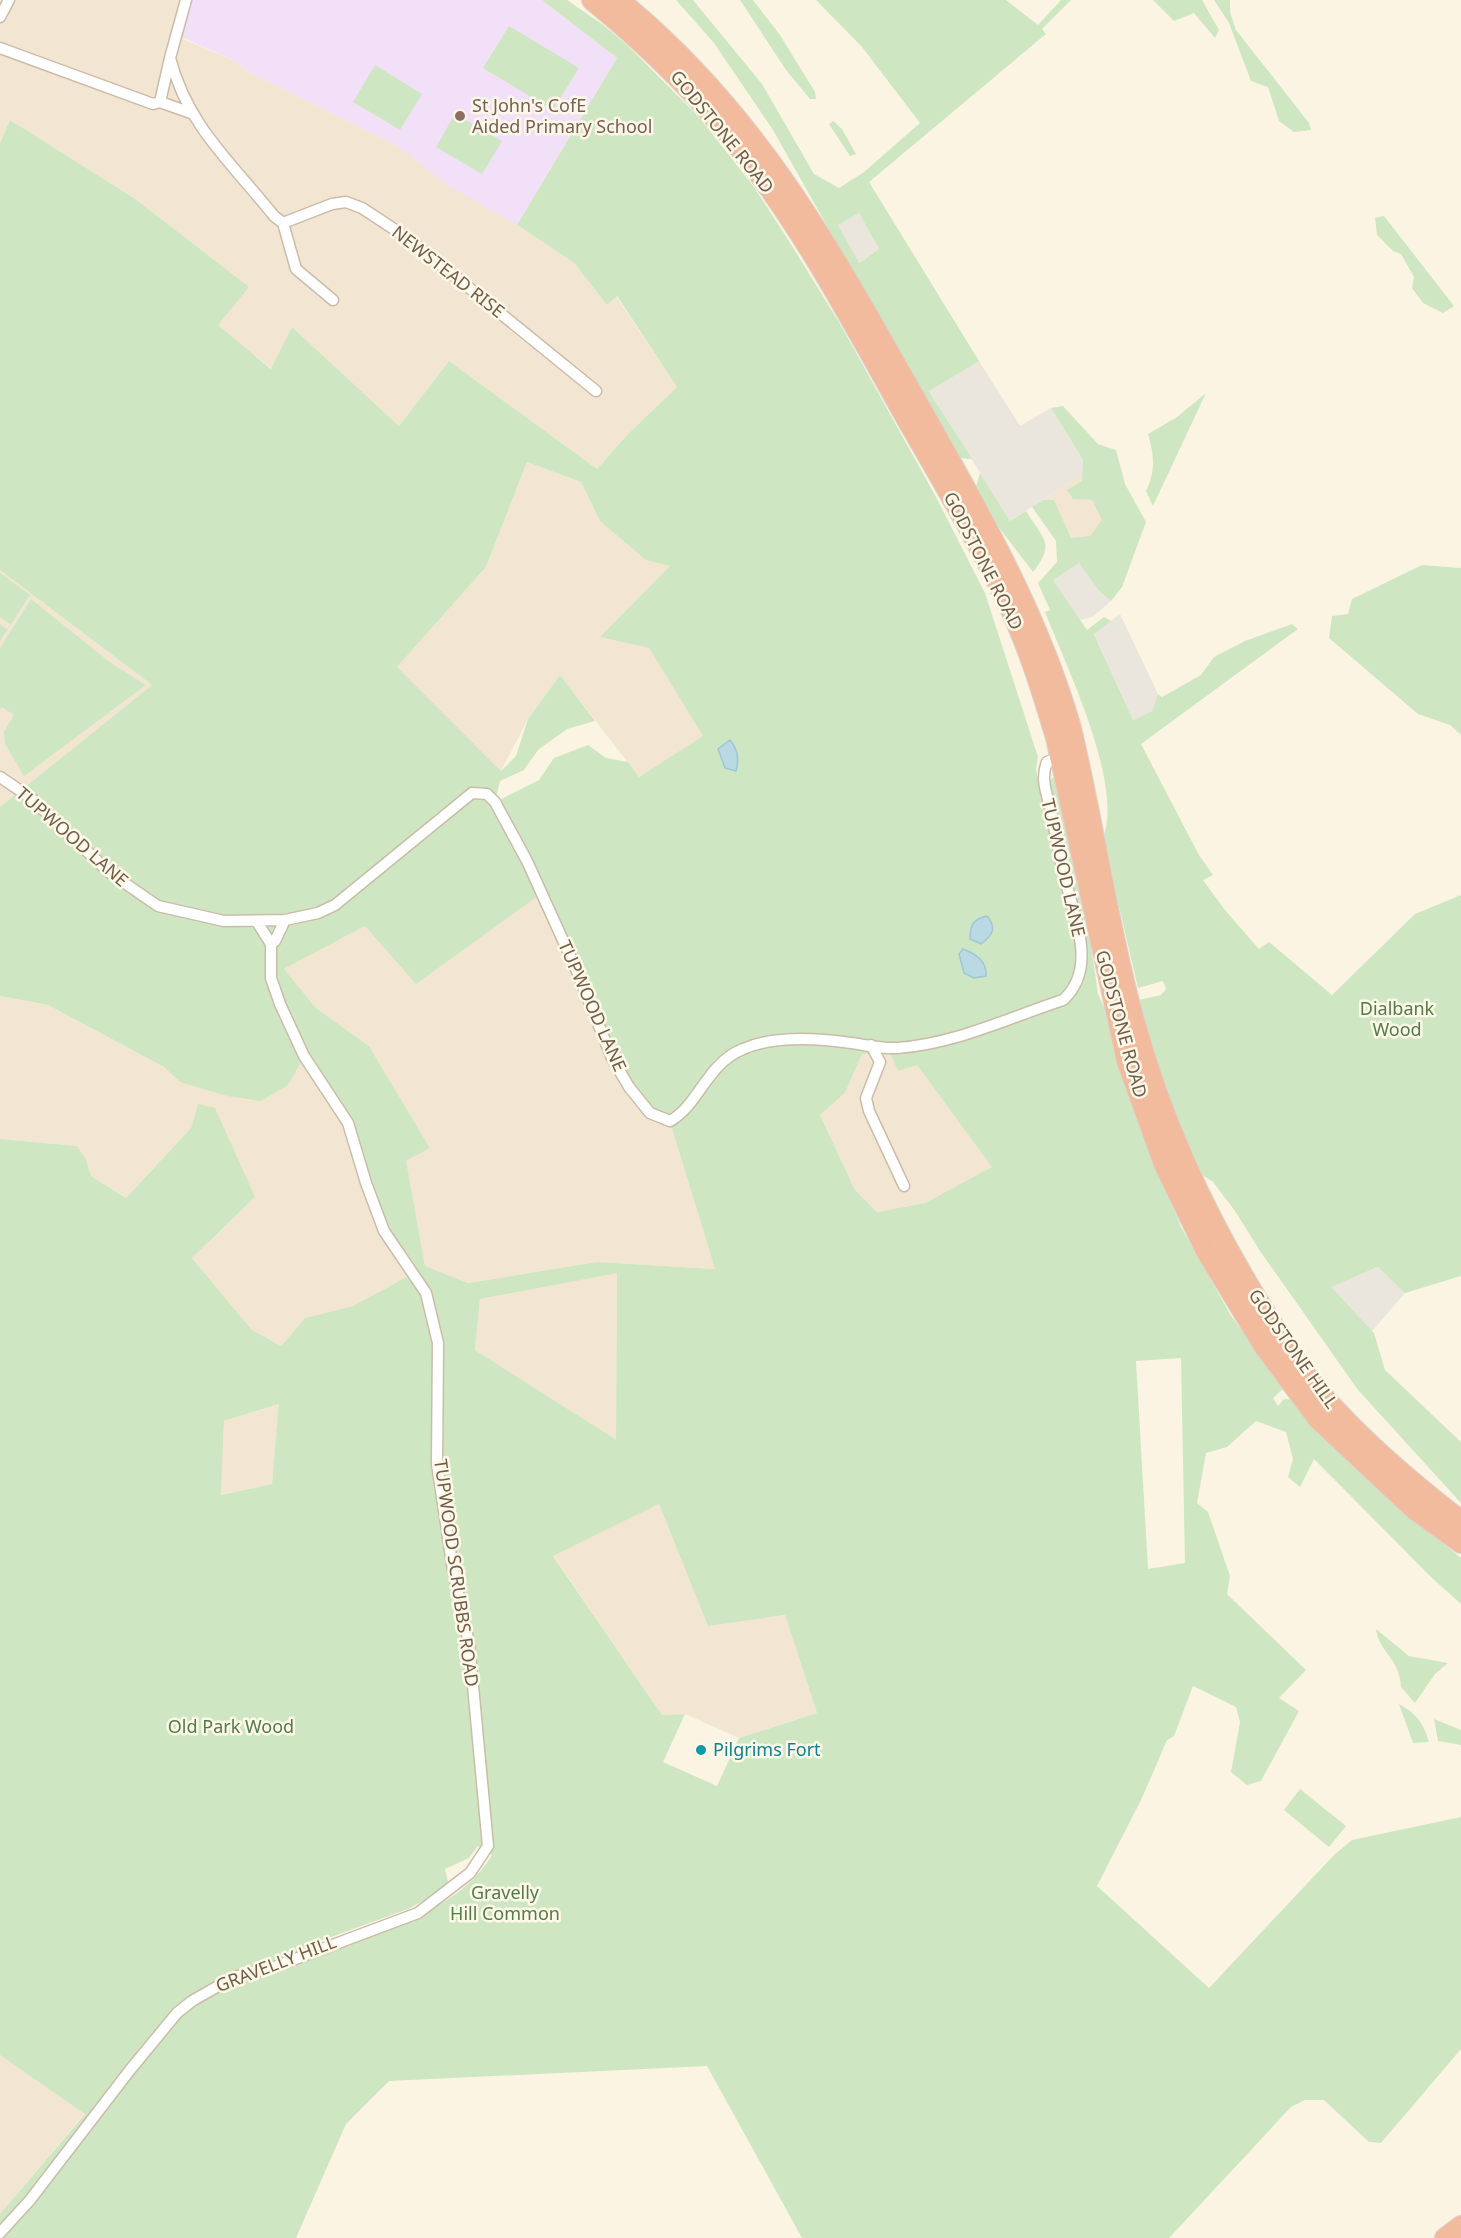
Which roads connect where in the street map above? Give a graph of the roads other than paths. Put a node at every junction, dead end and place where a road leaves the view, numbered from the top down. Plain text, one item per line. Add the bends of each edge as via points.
1 (9, 0) edge
2 (186, 0) edge
3 (592, 0) edge
4 (619, 0) edge
5 (0, 17) edge
6 (0, 48) edge
7 (171, 58) junction
8 (160, 102) junction
9 (191, 113) junction
10 (284, 223) junction
11 (333, 300) dead end
12 (597, 391) dead end
13 (1060, 757) junction
14 (0, 777) edge
15 (285, 920) junction
16 (257, 922) junction
17 (271, 944) junction
18 (871, 1045) junction
19 (1188, 1172) joint
20 (904, 1186) dead end
21 (1188, 1216) joint
22 (1461, 1521) edge
23 (1461, 1543) edge
24 (488, 1846) joint
25 (1461, 2226) edge
26 (0, 2233) edge
27 (1445, 2238) edge

1 - 5 street
2 - 7 street
3 - 13 highway, GODSTONE ROAD via 669,67 737,145 774,194 825,276 1010,607 1042,691
4 - 19 highway, GODSTONE ROAD via 722,99 799,200 1017,584 1058,684 1087,796 1129,1004 1168,1127
6 - 8 street via 153,104
7 - 8 street
7 - 9 street
8 - 9 street
9 - 10 street via 222,156
10 - 11 street via 296,269
10 - 12 street, NEWSTEAD RISE via 332,204 346,202 362,208 409,239
13 - 18 street, TUPWOOD LANE via 1047,762 1043,781 1076,916 1082,961 1074,990 1063,1000 960,1037 894,1048
13 - 21 highway, GODSTONE ROAD via 1128,1061 1160,1154
14 - 16 street, TUPWOOD LANE via 31,798 110,873 152,903 224,921
15 - 16 street, TUPWOOD LANE
15 - 17 street
15 - 18 street, TUPWOOD LANE via 335,905 479,791 495,802 522,852 612,1058 650,1113 669,1121 681,1115 708,1076 730,1055 744,1048 815,1039
16 - 17 street
17 - 24 street, TUPWOOD SCRUBBS ROAD via 271,978 280,1004 304,1056 348,1123 384,1231 426,1293 438,1342 437,1464 469,1644
18 - 20 street via 880,1062 866,1098 869,1111
19 - 22 highway, GODSTONE HILL via 1229,1254 1281,1339 1333,1408
21 - 23 highway, GODSTONE HILL via 1264,1346 1318,1419 1414,1509
24 - 26 street, GRAVELLY HILL via 471,1872 418,1913 274,1967 234,1977 192,2001 177,2013
25 - 27 highway

